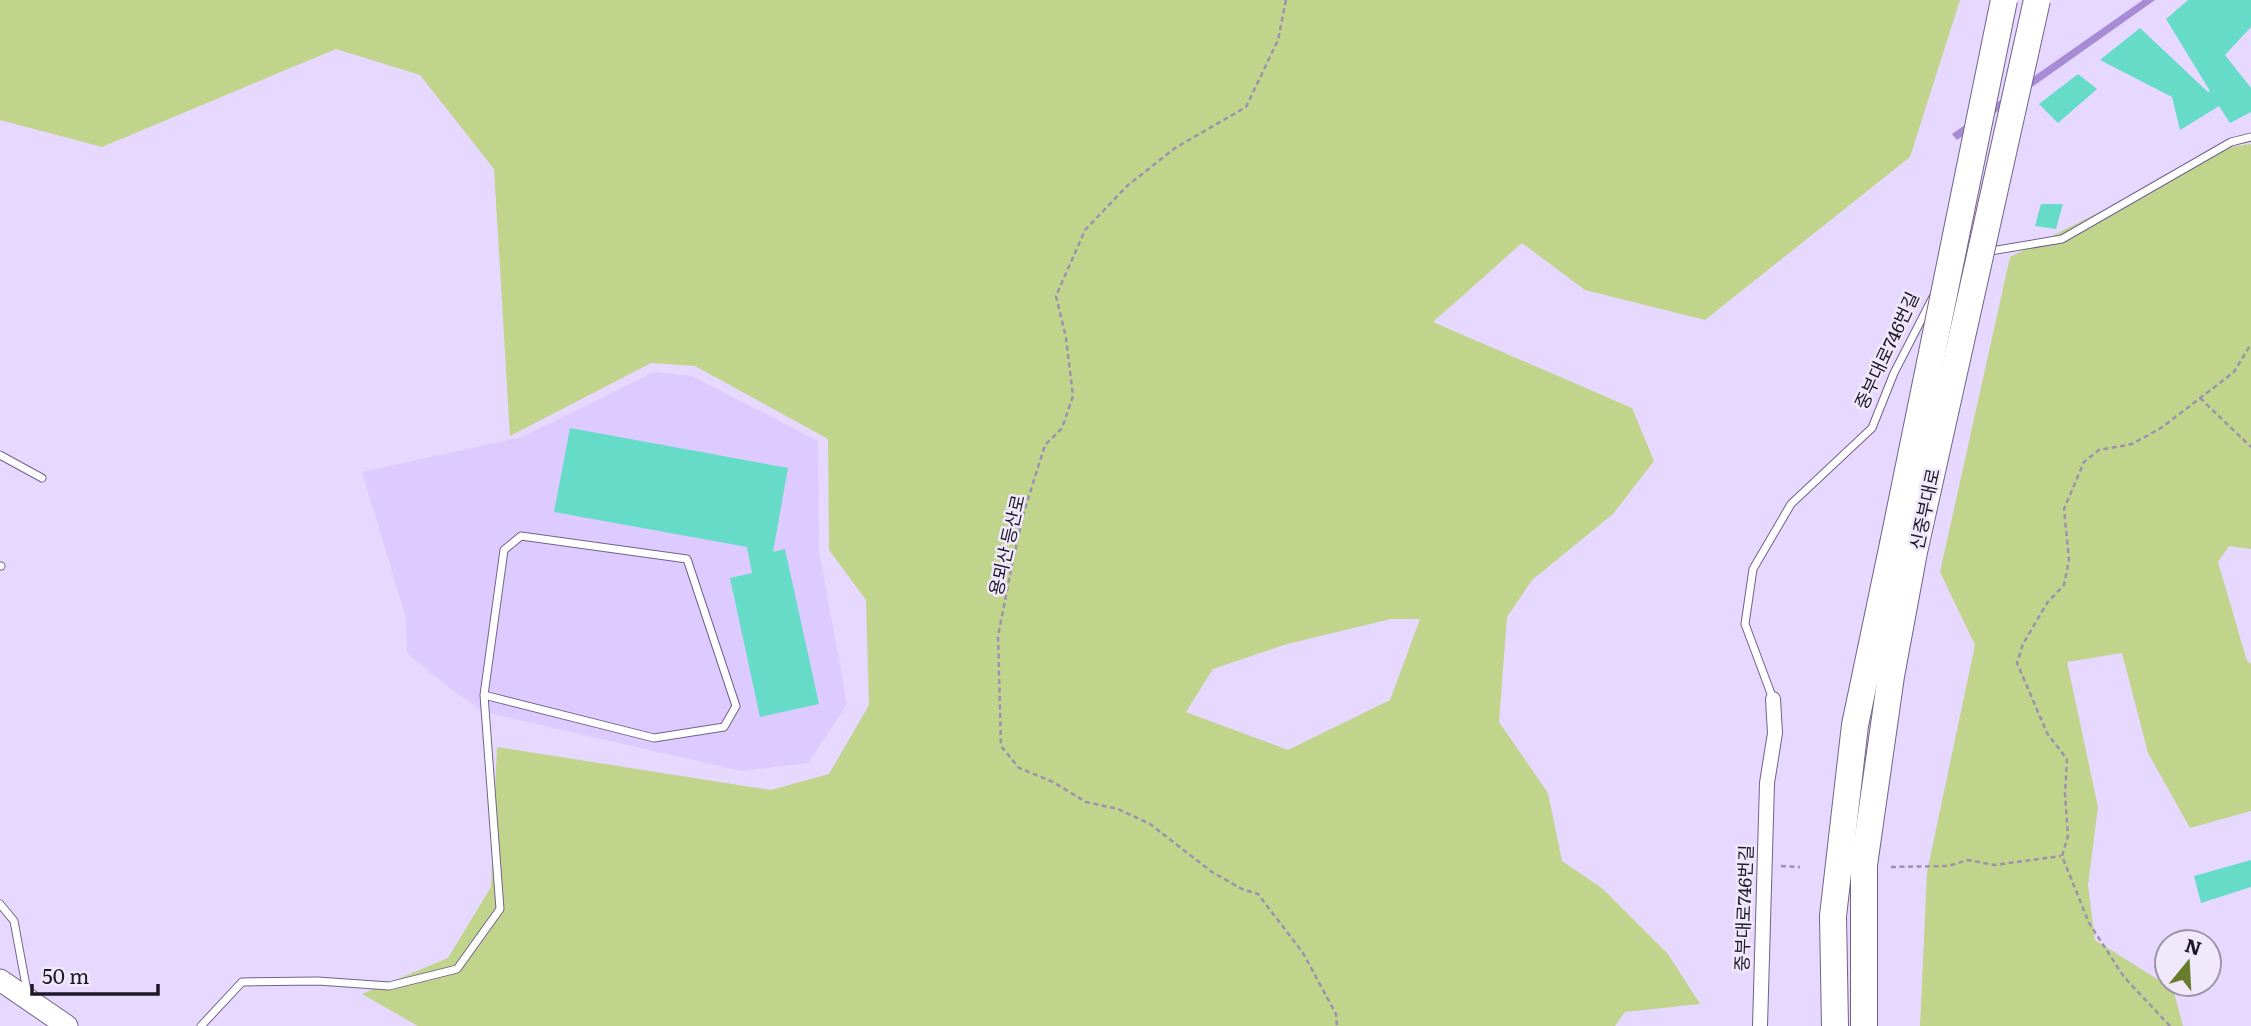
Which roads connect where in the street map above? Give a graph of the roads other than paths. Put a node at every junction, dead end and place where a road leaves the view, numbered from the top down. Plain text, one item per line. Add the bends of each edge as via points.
1 (2004, 0) edge
2 (2037, 0) edge
3 (2251, 137) edge
4 (1967, 262) dead end
5 (1957, 270) dead end
6 (0, 455) edge
7 (42, 478) dead end
8 (1904, 548) junction
9 (484, 695) junction
10 (1773, 699) joint
11 (0, 904) edge
12 (0, 980) edge
13 (29, 999) junction
14 (67, 1026) edge
15 (201, 1026) edge
16 (1760, 1026) edge
17 (1835, 1026) edge
18 (1864, 1026) edge

1 - 8 highway, 신중부대로, bridge
2 - 8 highway, 신중부대로, bridge
3 - 4 lane via 2231,142 2062,239 1976,254
5 - 10 lane, 중부대로746번길 via 1938,286 1871,428 1791,503 1753,569 1745,624
6 - 7 lane
8 - 17 highway, 신중부대로 via 1855,725 1833,916
8 - 18 highway, 신중부대로 via 1864,865
9 - 9 lane via 504,550 521,536 687,559 736,706 723,727 654,738
9 - 15 lane via 500,909 457,969 389,986 242,982
10 - 16 street, 중부대로746번길
11 - 13 lane via 15,921
12 - 13 main road
13 - 14 main road

